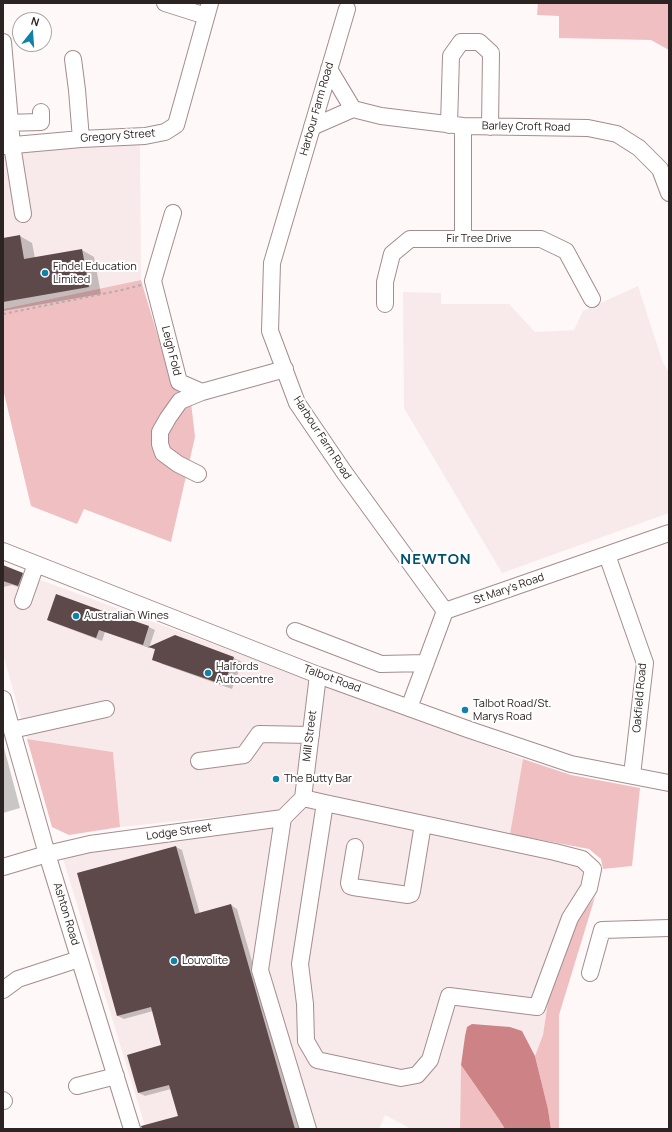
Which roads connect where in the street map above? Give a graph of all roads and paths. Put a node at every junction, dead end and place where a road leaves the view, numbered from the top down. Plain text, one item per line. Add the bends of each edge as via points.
1 (165, 3) edge
2 (208, 9) edge
3 (347, 9) dead end
4 (3, 42) edge
5 (73, 59) dead end
6 (329, 69) junction
7 (353, 109) junction
8 (41, 112) dead end
9 (6, 123) edge
10 (456, 126) junction
11 (312, 127) junction
12 (490, 127) junction
13 (81, 139) junction
14 (7, 146) edge
15 (669, 194) edge
16 (173, 213) dead end
17 (23, 214) dead end
18 (463, 239) junction
19 (153, 281) junction
20 (592, 299) dead end
21 (386, 304) dead end
22 (3, 314) edge
23 (285, 369) junction
24 (202, 392) junction
25 (198, 474) dead end
26 (669, 533) edge
27 (3, 551) edge
28 (607, 555) junction
29 (36, 564) junction
30 (23, 601) dead end
31 (445, 611) junction
32 (295, 631) dead end
33 (426, 663) junction
34 (318, 674) junction
35 (3, 699) edge
36 (409, 708) junction
37 (106, 709) dead end
38 (12, 730) junction
39 (311, 735) junction
40 (199, 761) dead end
41 (632, 775) junction
42 (669, 783) edge
43 (303, 798) junction
44 (325, 803) junction
45 (283, 818) junction
46 (423, 824) junction
47 (355, 847) dead end
48 (47, 854) junction
49 (3, 867) edge
50 (669, 928) edge
51 (79, 959) junction
52 (590, 974) dead end
53 (3, 990) edge
54 (116, 1076) junction
55 (77, 1086) dead end
56 (132, 1129) edge
57 (308, 1129) edge

1 - 2 street
2 - 13 street, Gregory Street via 176,126 165,132 146,136
3 - 6 street, Harbour Farm Road
4 - 9 street
5 - 13 street
6 - 7 street
6 - 11 street, Harbour Farm Road
7 - 10 street, Barley Croft Road via 381,116
7 - 11 street
8 - 9 street via 41,122
9 - 14 street
10 - 12 street, Barley Croft Road
10 - 12 street via 451,56 461,42 479,42 491,53
10 - 18 street
11 - 23 street, Harbour Farm Road via 272,263 270,330
12 - 15 street, Barley Croft Road via 588,128 617,134 639,148 660,169
13 - 14 street, Gregory Street
14 - 17 street
16 - 19 street
18 - 20 street, Fir Tree Drive via 541,239 548,242 566,251
18 - 21 street, Fir Tree Drive via 410,239 392,254 385,282
19 - 22 path via 122,290
19 - 24 street, Leigh Fold via 179,382
23 - 24 street
23 - 31 street, Harbour Farm Road via 297,403
24 - 25 street via 180,402 160,432 163,453
26 - 28 street, St Mary's Road
27 - 29 street, Talbot Road
28 - 31 street, St Mary's Road
28 - 41 street, Oakfield Road via 645,663
29 - 30 street
29 - 34 street, Talbot Road
31 - 33 street
32 - 33 street via 381,664
33 - 36 street
34 - 36 street, Talbot Road
34 - 39 street, Mill Street
35 - 38 street, Ashton Road
36 - 41 street, Talbot Road via 571,764
37 - 38 street
38 - 48 street, Ashton Road
39 - 40 street via 259,734 244,755
39 - 43 street, Mill Street
41 - 42 street, Talbot Road
43 - 44 street
43 - 45 street
44 - 46 street
44 - 46 street via 300,964 306,1041 317,1060 401,1078 417,1075 430,1060 450,996 537,1007 570,918 589,888 593,869 582,859
45 - 48 street, Lodge Street via 90,844
45 - 57 street via 260,970
46 - 47 street via 411,894 350,886
48 - 49 street, Lodge Street
48 - 51 street, Ashton Road
50 - 52 street via 602,930
51 - 53 street via 18,979
51 - 54 street, Ashton Road
54 - 55 street
54 - 56 street, Ashton Road

